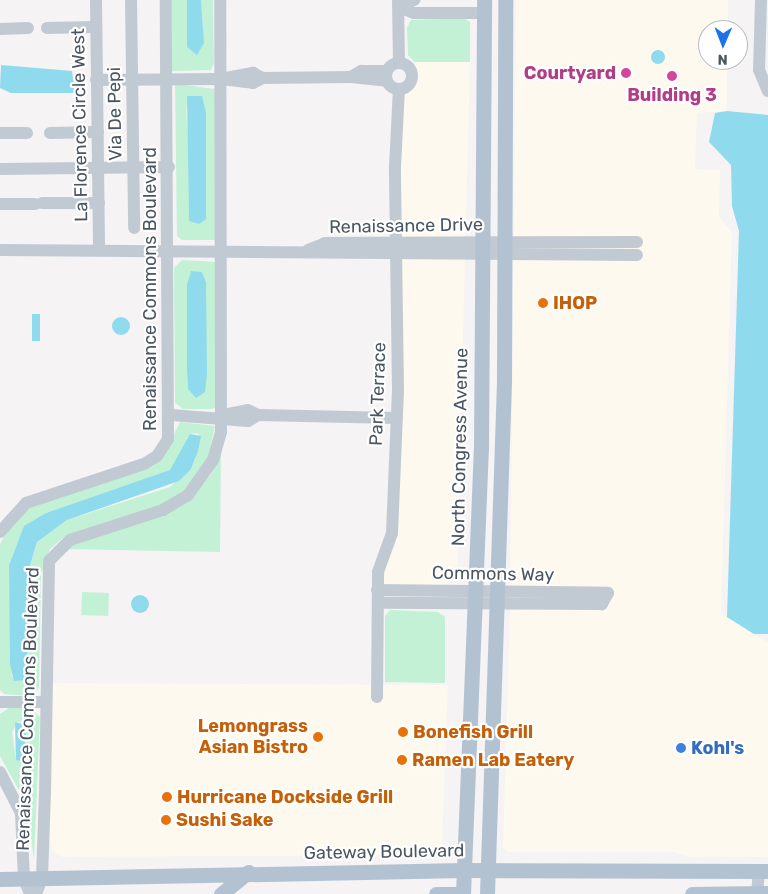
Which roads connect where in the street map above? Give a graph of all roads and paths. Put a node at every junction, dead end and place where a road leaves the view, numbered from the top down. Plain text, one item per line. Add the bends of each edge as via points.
1 (96, 0) edge
2 (131, 0) edge
3 (166, 0) edge
4 (220, 0) edge
5 (414, 0) edge
6 (505, 0) edge
7 (761, 0) edge
8 (398, 4) edge
9 (484, 4) edge
10 (96, 27) junction
11 (28, 28) dead end
12 (48, 28) dead end
13 (0, 29) edge
14 (505, 31) junction
15 (400, 63) junction
16 (387, 76) junction
17 (164, 79) junction
18 (221, 79) junction
19 (96, 80) junction
20 (132, 80) junction
21 (399, 89) junction
22 (768, 91) edge
23 (98, 132) junction
24 (0, 133) edge
25 (27, 133) dead end
26 (50, 133) dead end
27 (133, 167) junction
28 (169, 167) junction
29 (98, 168) junction
30 (0, 169) edge
31 (99, 203) junction
32 (0, 204) edge
33 (134, 228) dead end
34 (564, 241) junction
35 (506, 248) junction
36 (397, 249) junction
37 (481, 249) junction
38 (0, 250) edge
39 (99, 250) junction
40 (170, 250) junction
41 (223, 250) junction
42 (564, 255) junction
43 (171, 415) junction
44 (223, 416) junction
45 (396, 418) junction
46 (4, 515) edge
47 (0, 532) edge
48 (377, 590) junction
49 (497, 597) junction
50 (476, 599) junction
51 (605, 599) dead end
52 (378, 603) junction
53 (377, 697) dead end
54 (0, 702) edge
55 (45, 702) junction
56 (0, 772) edge
57 (464, 870) junction
58 (488, 870) junction
59 (764, 871) edge
60 (248, 872) junction
61 (24, 878) junction
62 (42, 878) junction
63 (0, 879) edge
64 (768, 893) edge
65 (30, 894) edge
66 (36, 894) edge
67 (221, 894) edge
68 (436, 894) edge
69 (456, 894) edge
70 (463, 894) edge
71 (487, 894) edge
72 (692, 894) edge
73 (757, 894) edge

1 - 10 street, La Florence Circle West
2 - 20 street, Via De Pepi
3 - 17 street, Renaissance Commons Boulevard
4 - 18 street, Renaissance Commons Boulevard
5 - 8 street
6 - 14 main road
7 - 22 street via 759,70
8 - 9 street via 414,13
8 - 15 street, Park Terrace
9 - 14 main road
9 - 37 main road, North Congress Avenue
10 - 12 street
10 - 19 street, La Florence Circle West
11 - 13 street
14 - 35 main road
15 - 16 street
15 - 21 street, Park Terrace via 412,75 410,83
16 - 18 street via 362,71 351,76 262,78 253,83
16 - 21 street
17 - 18 street
17 - 20 street
17 - 28 street, Renaissance Commons Boulevard
18 - 41 street, Renaissance Commons Boulevard
19 - 20 street
19 - 23 street, La Florence Circle West
20 - 27 street, Via De Pepi
21 - 36 street, Park Terrace
23 - 26 street
23 - 29 street, La Florence Circle West
24 - 25 street
27 - 28 street
27 - 29 street
27 - 33 street, Via De Pepi
28 - 40 street, Renaissance Commons Boulevard
29 - 30 street
29 - 31 street, La Florence Circle West
31 - 32 street
31 - 39 street, La Florence Circle West
34 - 35 street
34 - 42 street
34 - 42 street via 637,249
35 - 37 street, Renaissance Drive
35 - 42 street
35 - 49 main road
36 - 37 street, Renaissance Drive
36 - 41 street, Renaissance Drive via 325,243 308,250
36 - 45 street, Park Terrace
37 - 50 main road, North Congress Avenue
38 - 39 street, Renaissance Drive
39 - 40 street, Renaissance Drive
40 - 41 street, Renaissance Drive
40 - 43 street, Renaissance Commons Boulevard
41 - 44 street, Renaissance Commons Boulevard
43 - 44 street
43 - 46 street, Renaissance Commons Boulevard via 166,445 151,461 41,495
44 - 45 street via 248,421 258,415
44 - 55 street, Renaissance Commons Boulevard via 213,460 188,495 163,510 70,540 52,554 46,573
45 - 48 street, Park Terrace via 392,533 379,563
46 - 47 street, Renaissance Commons Boulevard
48 - 50 street, Commons Way
48 - 52 street, Park Terrace
49 - 50 street, Commons Way
49 - 51 street, Commons Way
49 - 58 main road
50 - 52 street, Commons Way
50 - 57 main road, North Congress Avenue
52 - 53 street, Park Terrace
54 - 55 street
55 - 62 street, Renaissance Commons Boulevard
56 - 61 street, Renaissance Commons Boulevard via 22,813
57 - 58 main road, Gateway Boulevard
57 - 60 main road, Gateway Boulevard
57 - 70 main road, North Congress Avenue
58 - 59 main road, Gateway Boulevard
58 - 71 main road
59 - 73 street
60 - 62 main road, Gateway Boulevard
60 - 67 main road
61 - 62 main road, Gateway Boulevard
61 - 63 main road, Gateway Boulevard
61 - 65 street, Renaissance Commons Boulevard
62 - 66 street, Renaissance Commons Boulevard
64 - 73 main road
68 - 69 main road
72 - 73 main road

